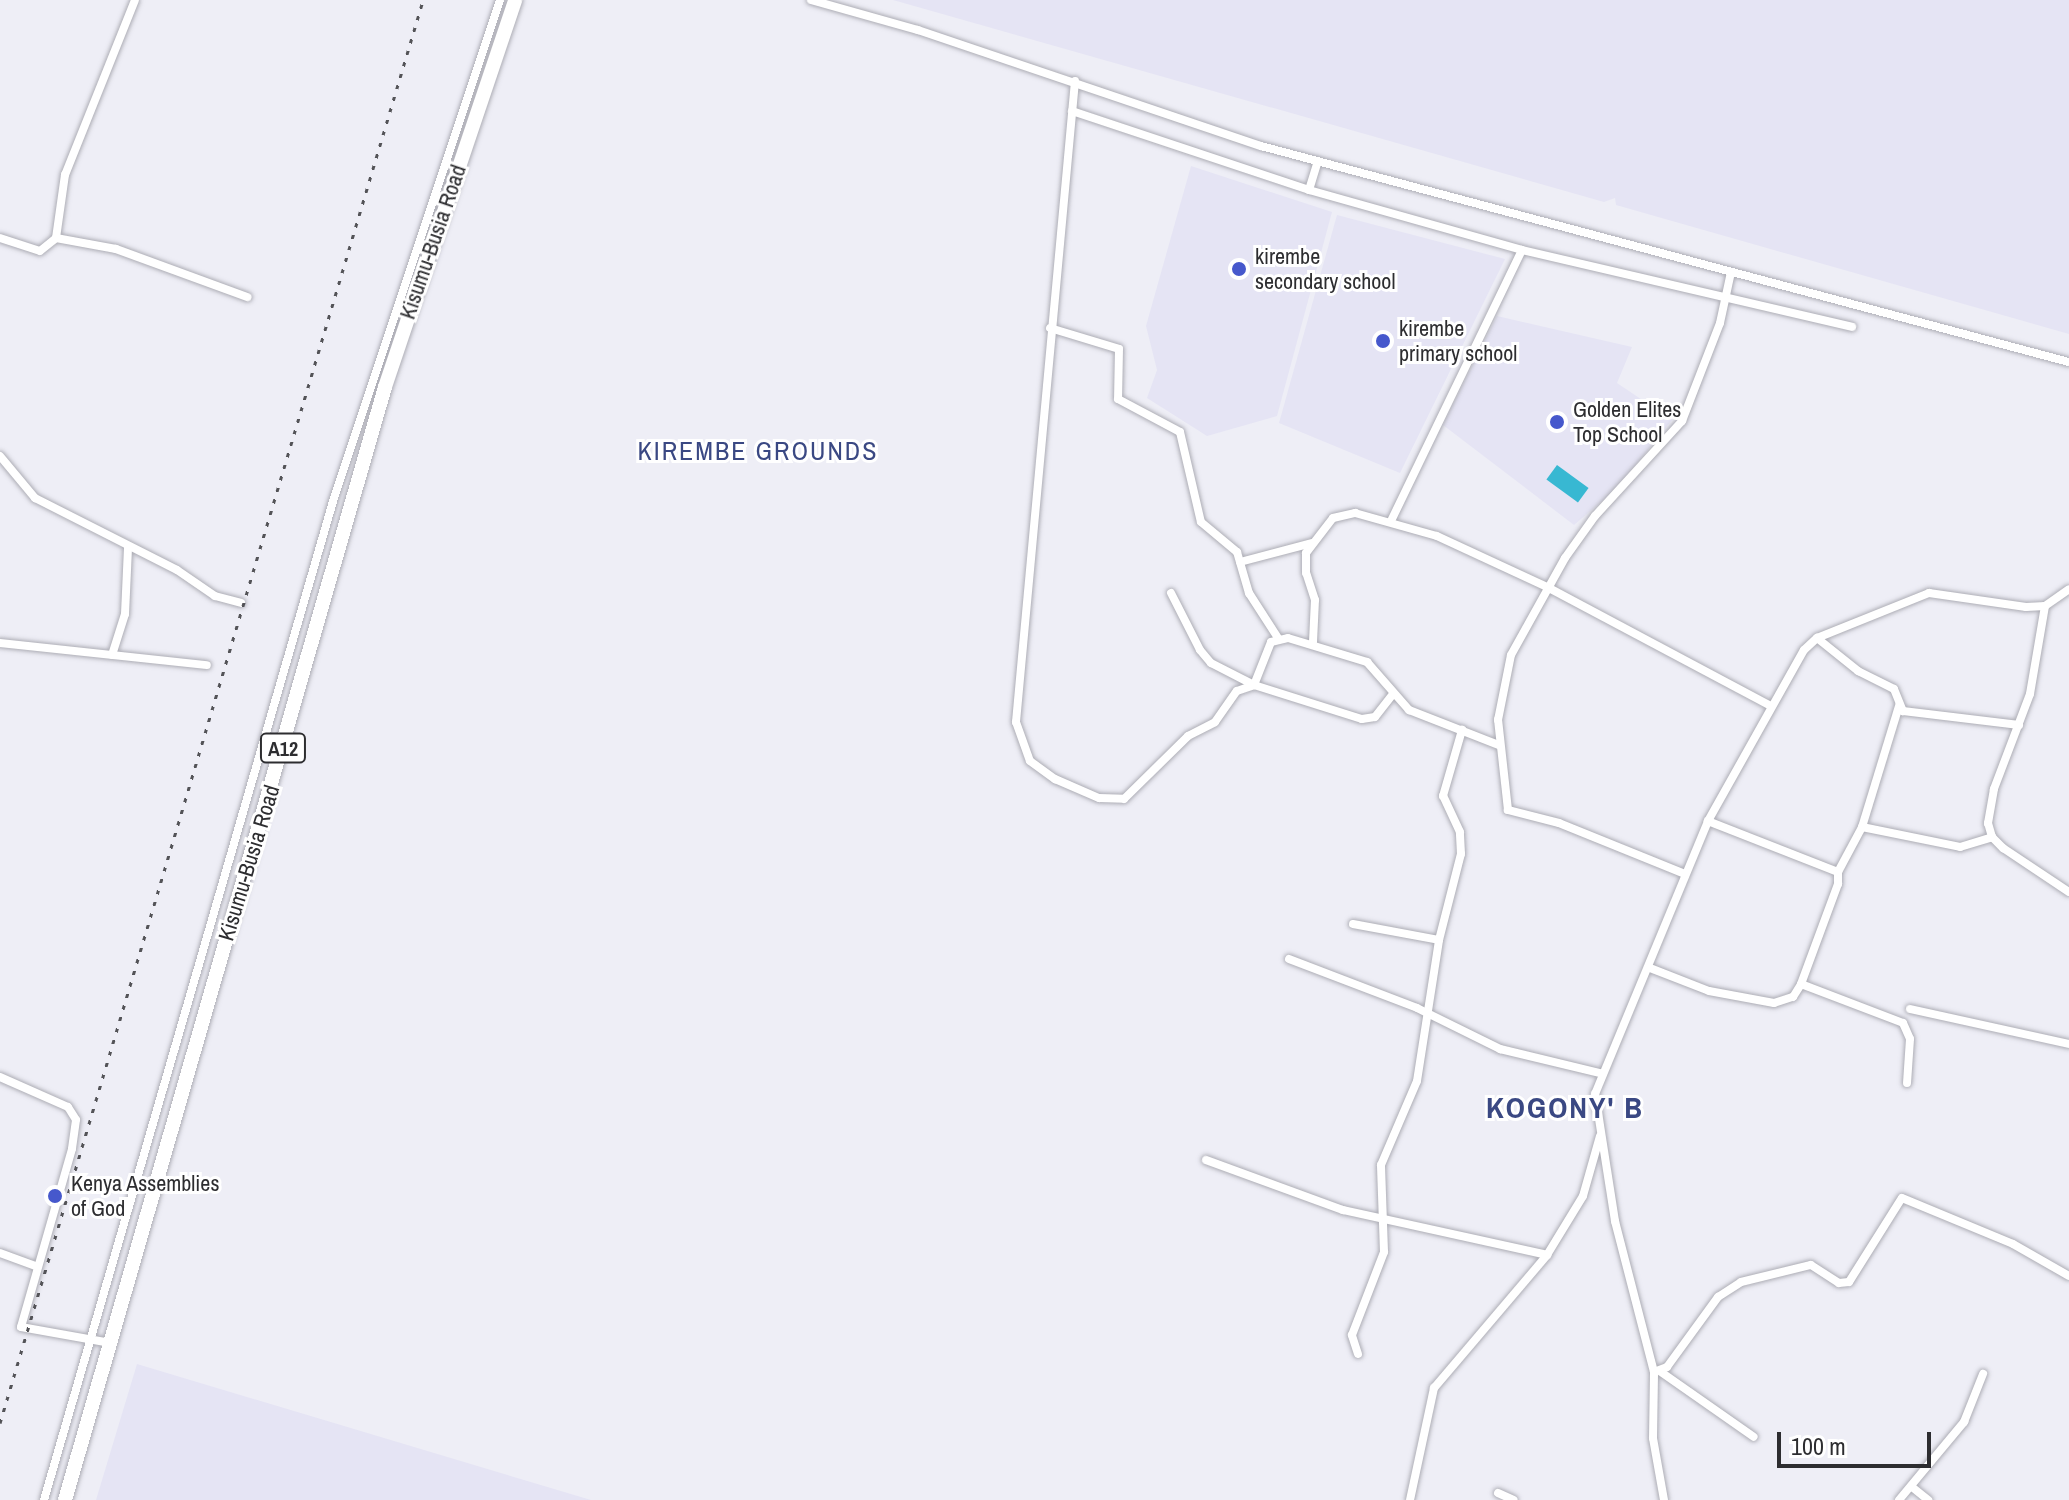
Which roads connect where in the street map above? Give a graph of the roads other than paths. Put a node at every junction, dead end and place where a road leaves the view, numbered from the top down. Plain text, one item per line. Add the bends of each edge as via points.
1 (135, 0) edge
2 (500, 0) edge
3 (515, 0) edge
4 (811, 0) edge
5 (1075, 81) junction
6 (1072, 111) junction
7 (1318, 161) junction
8 (1309, 190) junction
9 (0, 238) edge
10 (56, 238) junction
11 (1522, 250) junction
12 (1731, 272) junction
13 (247, 297) dead end
14 (1726, 297) junction
15 (1852, 327) dead end
16 (1050, 328) junction
17 (2069, 362) edge
18 (0, 456) edge
19 (1391, 521) junction
20 (1312, 543) junction
21 (128, 548) junction
22 (1240, 562) junction
23 (1549, 588) junction
24 (2069, 589) edge
25 (1171, 593) dead end
26 (241, 603) dead end
27 (2045, 606) junction
28 (1278, 638) junction
29 (1817, 638) junction
30 (1313, 642) junction
31 (0, 643) edge
32 (112, 655) junction
33 (207, 665) dead end
34 (1254, 685) junction
35 (1392, 695) junction
36 (1899, 705) junction
37 (1771, 706) junction
38 (2019, 725) junction
39 (1462, 730) junction
40 (1499, 745) junction
41 (1708, 821) junction
42 (1862, 827) junction
43 (1992, 837) junction
44 (1838, 872) junction
45 (1685, 874) junction
46 (2069, 892) edge
47 (1353, 924) dead end
48 (1439, 940) junction
49 (1289, 959) dead end
50 (1650, 968) junction
51 (1801, 984) junction
52 (1910, 1009) dead end
53 (1426, 1013) junction
54 (2069, 1044) edge
55 (1600, 1073) junction
56 (0, 1077) edge
57 (1907, 1083) dead end
58 (1600, 1136) junction
59 (1206, 1160) dead end
60 (1386, 1219) junction
61 (0, 1253) edge
62 (1547, 1255) junction
63 (35, 1266) junction
64 (2069, 1276) edge
65 (89, 1339) junction
66 (113, 1344) junction
67 (1358, 1354) dead end
68 (1658, 1372) junction
69 (1983, 1374) dead end
70 (1754, 1437) dead end
71 (1912, 1487) junction
72 (1498, 1493) dead end
73 (44, 1500) edge
74 (65, 1500) edge
75 (1410, 1500) edge
76 (1514, 1500) edge
77 (1664, 1500) edge
78 (1899, 1500) edge
79 (1928, 1500) edge

1 - 10 street via 65,175
2 - 65 street via 334,498
3 - 66 highway, Kisumu-Busia Road / A12 via 385,387
4 - 5 street
5 - 6 street
5 - 7 street
6 - 8 street
6 - 16 street
7 - 8 street
7 - 12 street
8 - 11 street
9 - 10 street via 40,251
10 - 13 street via 116,249
11 - 14 street
11 - 19 street
12 - 14 street
12 - 17 street
14 - 15 street
14 - 23 street via 1698,387 1676,430 1595,516
16 - 22 street via 1119,349 1118,399 1180,432 1201,522 1229,541
16 - 34 street via 1016,722 1025,753 1055,779 1099,798 1124,799 1188,736 1215,722 1237,691
18 - 21 street via 35,498
19 - 20 street via 1340,514
19 - 23 street via 1437,536
20 - 22 street
20 - 30 street via 1304,563 1315,600
21 - 26 street via 177,570 215,596
21 - 32 street via 125,614
22 - 28 street via 1249,593
23 - 37 street
23 - 40 street via 1508,665
24 - 27 street
25 - 34 street via 1211,663
27 - 29 street via 1929,593
27 - 38 street via 2030,694
28 - 30 street
28 - 34 street via 1266,652
29 - 36 street via 1858,671 1894,689
29 - 37 street
30 - 35 street via 1367,662
31 - 32 street
32 - 33 street
34 - 35 street via 1362,719 1375,717
35 - 39 street via 1409,710
36 - 38 street via 1903,711
36 - 42 street
37 - 41 street
38 - 43 street via 1988,808
39 - 40 street
39 - 48 street via 1443,796 1460,832 1461,854
40 - 45 street via 1511,812 1559,823
41 - 44 street
41 - 45 street
42 - 43 street via 1960,847
42 - 44 street
43 - 46 street
44 - 51 street
45 - 50 street
47 - 48 street
48 - 53 street
49 - 53 street
50 - 51 street via 1709,991 1774,1003 1793,997
50 - 55 street
51 - 57 street via 1903,1023 1910,1039
52 - 54 street
53 - 55 street via 1500,1049
53 - 60 street via 1417,1081 1381,1165
55 - 58 street via 1595,1094
56 - 63 street via 68,1107 76,1120 68,1164
58 - 62 street via 1583,1196
58 - 68 street via 1615,1221
59 - 60 street via 1343,1210
60 - 62 street
60 - 67 street via 1384,1252 1352,1335
61 - 63 street
62 - 75 street via 1434,1388
63 - 65 street via 22,1330
64 - 68 street via 2013,1244 1902,1198 1849,1282 1839,1283 1811,1265 1741,1282 1702,1314
65 - 66 street
65 - 73 street
66 - 74 highway, Kisumu-Busia Road / A12
68 - 70 street
68 - 77 street via 1653,1438
69 - 71 street via 1964,1422
71 - 78 street
71 - 79 street
72 - 76 street

